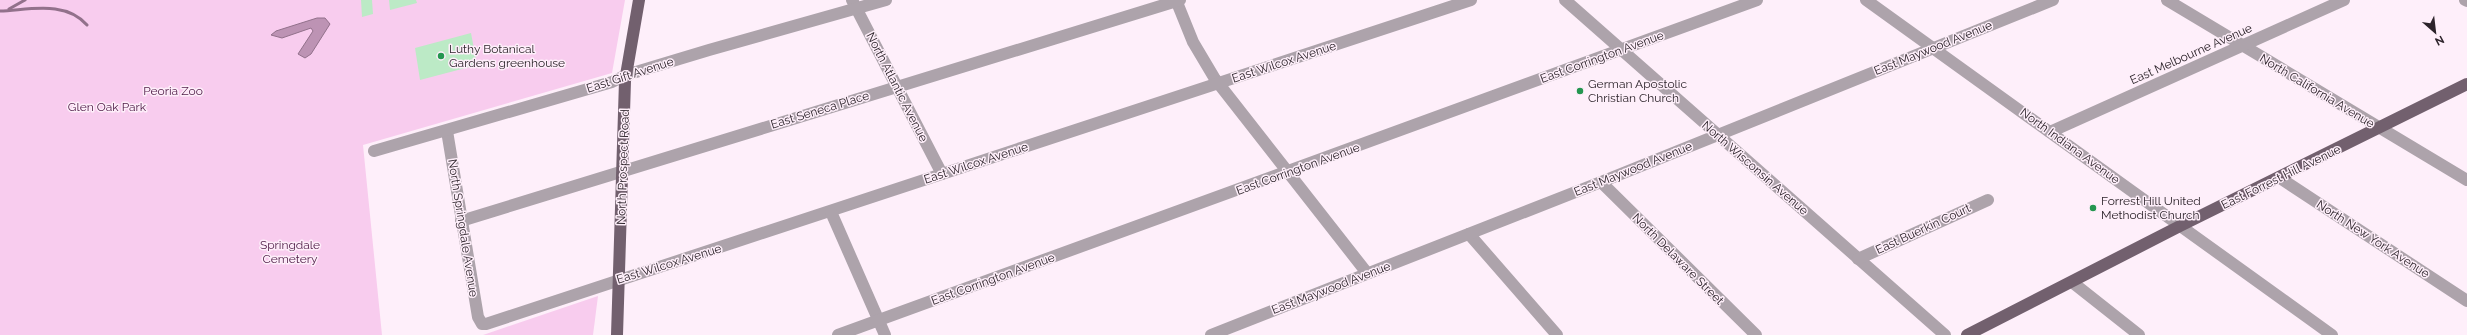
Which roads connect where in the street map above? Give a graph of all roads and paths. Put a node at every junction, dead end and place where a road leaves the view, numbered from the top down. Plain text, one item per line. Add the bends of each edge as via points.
1 (639, 0) edge
2 (886, 0) edge
3 (1177, 0) edge
4 (1471, 0) edge
5 (1565, 0) edge
6 (1757, 0) edge
7 (1866, 0) edge
8 (2053, 0) edge
9 (2168, 0) edge
10 (2344, 0) edge
11 (854, 4) edge
12 (2242, 45) junction
13 (1934, 48) junction
14 (1621, 50) junction
15 (626, 75) junction
16 (1218, 84) junction
17 (2467, 84) edge
18 (896, 86) junction
19 (2380, 128) junction
20 (448, 131) junction
21 (2050, 132) junction
22 (1718, 135) junction
23 (374, 151) dead end
24 (623, 171) junction
25 (1288, 172) junction
26 (942, 174) junction
27 (2280, 178) junction
28 (2467, 180) edge
29 (1601, 182) junction
30 (1988, 200) dead end
31 (831, 212) junction
32 (461, 221) junction
33 (2180, 226) junction
34 (1469, 234) junction
35 (1858, 259) junction
36 (1367, 273) junction
37 (620, 281) junction
38 (2072, 282) junction
39 (2467, 301) edge
40 (878, 320) junction
41 (482, 324) joint
42 (617, 335) edge
43 (838, 335) edge
44 (885, 335) edge
45 (1211, 335) edge
46 (1557, 335) edge
47 (1756, 335) edge
48 (1945, 335) edge
49 (1967, 335) edge
50 (2139, 335) edge
51 (2332, 335) edge

1 - 15 main road, North Prospect Road
2 - 11 street, East Gift Avenue
3 - 16 street via 1194,44
3 - 18 street, East Seneca Place
4 - 16 street, East Wilcox Avenue
5 - 14 street, North Wisconsin Avenue
6 - 14 street, East Corrington Avenue
7 - 13 street, North Indiana Avenue
8 - 13 street, East Maywood Avenue
9 - 12 street, North California Avenue
10 - 12 street, East Melbourne Avenue
11 - 15 street, East Gift Avenue
11 - 18 street, North Atlantic Avenue
12 - 19 street, North California Avenue
12 - 21 street, East Melbourne Avenue
13 - 21 street, North Indiana Avenue
13 - 22 street, East Maywood Avenue
14 - 22 street, North Wisconsin Avenue
14 - 25 street, East Corrington Avenue
15 - 20 street, East Gift Avenue via 612,82
15 - 24 main road, North Prospect Road
16 - 25 street
16 - 26 street, East Wilcox Avenue
17 - 19 main road, East Forrest Hill Avenue
18 - 24 street, East Seneca Place
18 - 26 street, North Atlantic Avenue
19 - 27 main road, East Forrest Hill Avenue
19 - 28 street, North California Avenue
20 - 23 street, East Gift Avenue
20 - 32 street, North Springdale Avenue
21 - 33 street, North Indiana Avenue
22 - 29 street, East Maywood Avenue
22 - 35 street, North Wisconsin Avenue
24 - 32 street, East Seneca Place
24 - 37 main road, North Prospect Road
25 - 36 street
25 - 40 street, East Corrington Avenue
26 - 31 street, East Wilcox Avenue
27 - 33 main road, East Forrest Hill Avenue
27 - 39 street, North New York Avenue
29 - 34 street, East Maywood Avenue
29 - 47 street, North Delaware Street
30 - 35 street, East Buerkin Court
31 - 37 street, East Wilcox Avenue
31 - 40 street
32 - 41 street, North Springdale Avenue via 478,317
33 - 38 main road, East Forrest Hill Avenue
33 - 51 street, North Indiana Avenue
34 - 36 street, East Maywood Avenue
34 - 46 street
35 - 48 street, North Wisconsin Avenue
36 - 45 street, East Maywood Avenue
37 - 41 street, East Wilcox Avenue via 492,323
37 - 42 main road, North Prospect Road
38 - 49 main road, East Forrest Hill Avenue
38 - 50 street
40 - 43 street, East Corrington Avenue
40 - 44 street

